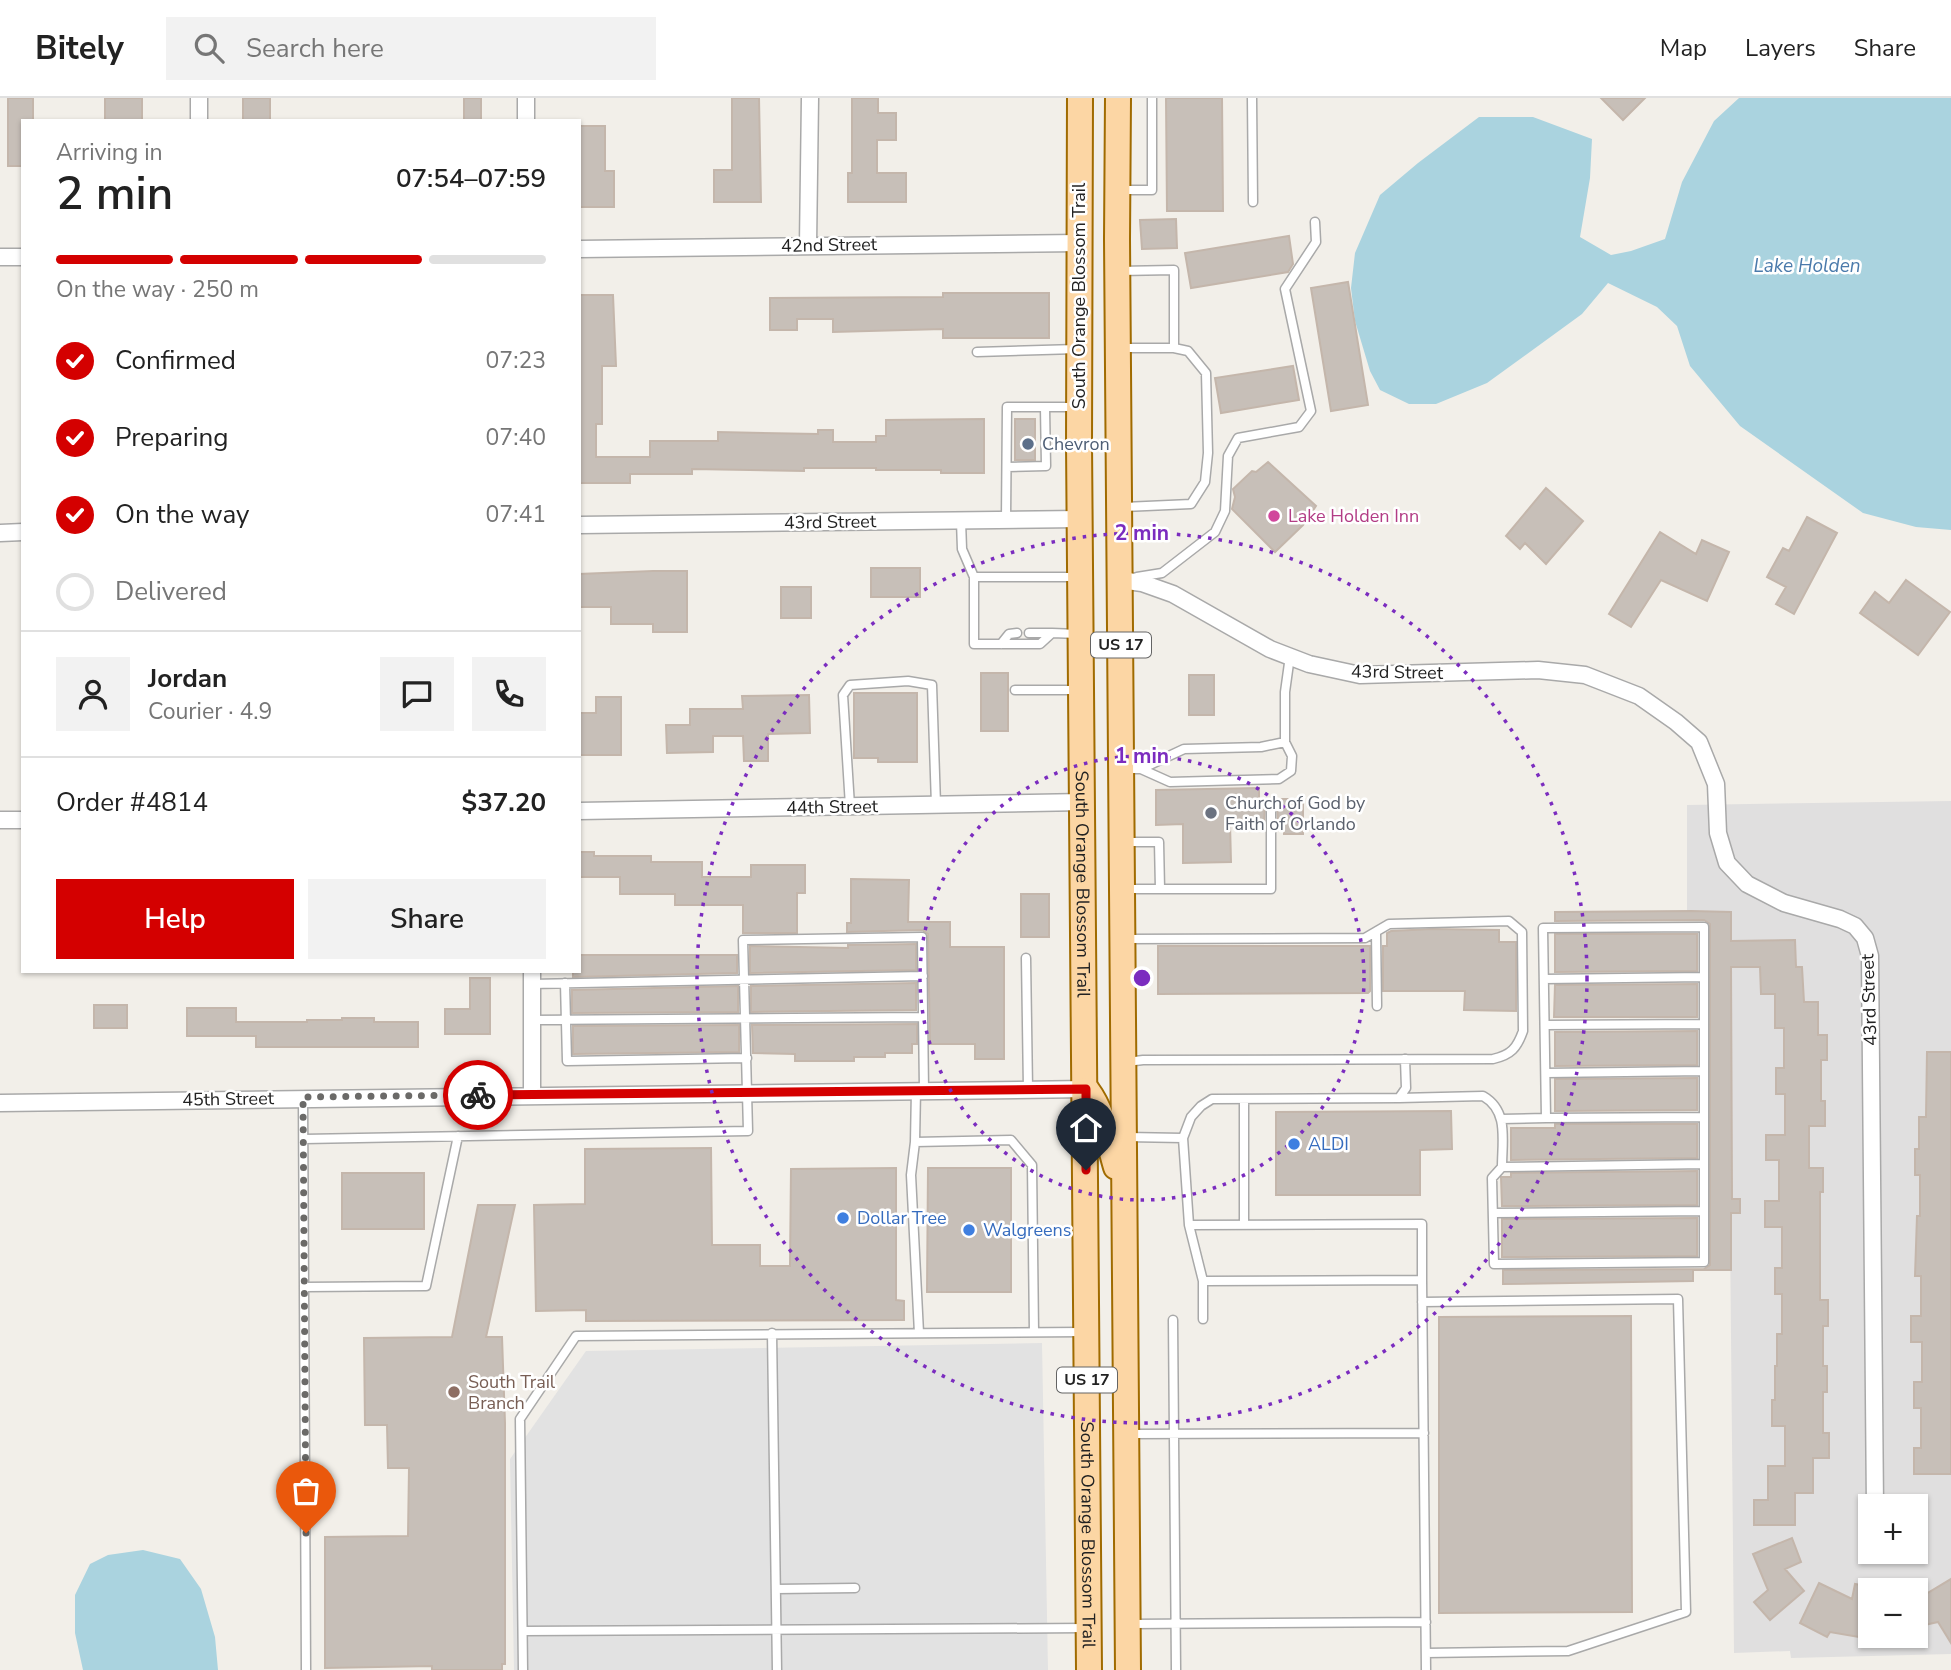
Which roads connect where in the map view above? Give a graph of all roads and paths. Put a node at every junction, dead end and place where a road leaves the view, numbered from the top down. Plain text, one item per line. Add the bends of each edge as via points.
1 (199, 98) edge
2 (526, 98) edge
3 (810, 98) edge
4 (1080, 98) edge
5 (1118, 98) edge
6 (1152, 98) edge
7 (1252, 98) edge
8 (200, 119) edge
9 (526, 119) edge
10 (1117, 190) junction
11 (1253, 202) dead end
12 (1315, 222) dead end
13 (1079, 243) junction
14 (808, 245) junction
15 (581, 249) edge
16 (0, 257) edge
17 (21, 257) edge
18 (1117, 271) junction
19 (1118, 348) junction
20 (1174, 348) junction
21 (1080, 349) junction
22 (976, 352) dead end
23 (1045, 407) junction
24 (1080, 407) junction
25 (1045, 432) junction
26 (1035, 438) dead end
27 (1015, 447) dead end
28 (1006, 453) junction
29 (1007, 467) junction
30 (1120, 508) junction
31 (1080, 519) junction
32 (1006, 520) junction
33 (961, 521) junction
34 (581, 525) edge
35 (21, 532) edge
36 (0, 533) edge
37 (974, 577) junction
38 (1081, 577) junction
39 (1120, 580) junction
40 (1017, 633) dead end
41 (1029, 633) dead end
42 (1052, 633) junction
43 (1082, 634) junction
44 (1001, 644) junction
45 (1290, 656) junction
46 (1015, 690) dead end
47 (1083, 690) junction
48 (1285, 742) junction
49 (1131, 769) junction
50 (1084, 802) junction
51 (936, 805) junction
52 (850, 806) junction
53 (1271, 807) dead end
54 (581, 811) edge
55 (0, 820) edge
56 (21, 820) edge
57 (1122, 842) junction
58 (1122, 890) junction
59 (1160, 890) junction
60 (1376, 932) junction
61 (1122, 939) junction
62 (1026, 958) dead end
63 (923, 976) junction
64 (1704, 977) junction
65 (532, 978) edge
66 (744, 979) junction
67 (1544, 979) junction
68 (565, 983) junction
69 (1085, 995) junction
70 (1377, 1006) dead end
71 (923, 1017) junction
72 (746, 1018) junction
73 (532, 1020) junction
74 (566, 1020) junction
75 (1704, 1024) junction
76 (1545, 1025) junction
77 (747, 1058) junction
78 (1405, 1059) junction
79 (1123, 1062) junction
80 (1704, 1071) junction
81 (1546, 1073) junction
82 (1086, 1089) junction
83 (920, 1090) junction
84 (1028, 1090) junction
85 (748, 1092) junction
86 (532, 1095) junction
87 (303, 1097) junction
88 (1399, 1098) junction
89 (1244, 1099) junction
90 (0, 1103) edge
91 (1704, 1117) junction
92 (1546, 1118) junction
93 (1502, 1119) junction
94 (458, 1136) junction
95 (1124, 1138) junction
96 (1183, 1138) junction
97 (304, 1139) junction
98 (915, 1142) junction
99 (1704, 1164) junction
100 (1502, 1167) junction
101 (1125, 1201) junction
102 (1704, 1211) junction
103 (1493, 1213) junction
104 (1189, 1225) junction
105 (1244, 1225) junction
106 (1422, 1280) junction
107 (1203, 1281) junction
108 (305, 1287) junction
109 (1422, 1302) junction
110 (1203, 1319) dead end
111 (1173, 1320) dead end
112 (1034, 1332) junction
113 (1087, 1332) junction
114 (772, 1333) junction
115 (919, 1333) junction
116 (1424, 1433) junction
117 (1127, 1434) junction
118 (1174, 1434) junction
119 (1875, 1494) edge
120 (855, 1588) dead end
121 (776, 1589) junction
122 (1426, 1622) junction
123 (1175, 1623) junction
124 (1128, 1625) junction
125 (1089, 1628) junction
126 (776, 1629) junction
127 (523, 1631) junction
128 (1426, 1653) junction
129 (306, 1670) edge
130 (523, 1670) edge
131 (777, 1670) edge
132 (1089, 1670) edge
133 (1128, 1670) edge
134 (1175, 1670) edge
135 (1426, 1670) edge

1 - 8 street
2 - 9 street
3 - 14 street
4 - 13 main road, South Orange Blossom Trail / US 17
5 - 10 main road, US 17
6 - 10 lane via 1152,190
7 - 11 lane
10 - 18 main road, US 17
12 - 39 lane via 1316,242 1285,289 1311,411 1299,427 1238,438 1228,456 1225,511 1215,532 1162,573
13 - 14 street, 42nd Street
13 - 21 main road, South Orange Blossom Trail / US 17
14 - 15 street, 42nd Street
16 - 17 street
18 - 19 main road, US 17
18 - 20 lane via 1174,270
19 - 20 lane
19 - 30 main road, US 17
20 - 30 lane via 1188,351 1206,373 1205,482 1191,504
21 - 22 lane
21 - 24 main road, South Orange Blossom Trail / US 17
23 - 24 lane
23 - 25 lane
23 - 28 lane via 1007,407
24 - 31 main road, South Orange Blossom Trail / US 17
25 - 26 lane
25 - 29 lane via 1046,466
27 - 28 lane
28 - 29 lane
29 - 32 lane
30 - 39 main road, US 17
31 - 32 street, 43rd Street
31 - 38 main road, South Orange Blossom Trail / US 17
32 - 33 street, 43rd Street
33 - 34 street, 43rd Street
33 - 37 lane via 962,549
35 - 36 street
37 - 38 lane
37 - 44 lane via 974,644
38 - 43 main road, South Orange Blossom Trail / US 17
39 - 45 street, 43rd Street via 1173,594 1269,649
39 - 49 main road, US 17
40 - 44 lane via 1009,634
41 - 42 lane
42 - 43 lane
42 - 44 lane via 1040,645
43 - 47 main road, South Orange Blossom Trail / US 17
45 - 48 lane
45 - 119 street, 43rd Street via 1360,675 1538,670 1585,675 1639,696 1699,743 1716,784 1718,833 1727,863 1747,884 1784,903 1847,922 1865,938 1870,956
46 - 47 lane
47 - 50 main road, South Orange Blossom Trail / US 17
48 - 49 lane via 1184,749
48 - 49 lane via 1292,756 1291,771 1279,779 1170,782
49 - 57 main road, US 17
50 - 51 street, 44th Street
50 - 69 main road, South Orange Blossom Trail / US 17
51 - 52 street, 44th Street
51 - 52 lane via 932,685 908,681 850,685 843,695
52 - 54 street, 44th Street
53 - 59 lane via 1271,889
55 - 56 street
57 - 58 main road, US 17
57 - 59 lane via 1159,842
58 - 59 lane
58 - 61 main road, US 17
60 - 61 lane via 1365,938
60 - 70 lane
60 - 78 lane via 1389,924 1509,921 1522,932 1523,1031 1518,1046 1507,1056 1493,1059
61 - 79 main road, US 17
62 - 84 lane
63 - 66 lane
63 - 66 lane via 922,937 826,938 743,940
63 - 71 lane
64 - 67 lane
64 - 67 lane via 1704,927 1543,928
64 - 75 lane
65 - 68 lane
65 - 73 street
66 - 68 lane
66 - 72 lane
67 - 76 lane
68 - 74 lane
69 - 79 main road via 1094,1031 1105,1051
69 - 82 main road, South Orange Blossom Trail / US 17
71 - 72 lane
71 - 83 lane
72 - 74 lane
72 - 77 lane
73 - 74 lane
73 - 86 street
74 - 77 lane via 567,1061
75 - 76 lane
75 - 80 lane
76 - 81 lane
77 - 85 lane
78 - 79 lane
78 - 88 lane via 1406,1088
79 - 95 main road, US 17
80 - 81 lane
80 - 91 lane
81 - 92 lane
82 - 84 street, 45th Street
82 - 101 main road via 1103,1119
82 - 113 main road, South Orange Blossom Trail / US 17
83 - 84 street, 45th Street
83 - 85 street, 45th Street
83 - 98 lane
85 - 86 street, 45th Street
85 - 94 lane via 748,1131
86 - 87 street, 45th Street
87 - 90 street, 45th Street
87 - 97 lane
88 - 89 lane
88 - 93 lane via 1483,1096 1495,1103
89 - 96 lane via 1212,1099 1201,1106
89 - 105 lane
91 - 92 lane
91 - 99 lane
92 - 93 lane
93 - 100 lane
94 - 97 lane
94 - 108 lane via 426,1286
95 - 96 lane
95 - 101 main road, US 17
96 - 104 lane
97 - 108 lane
98 - 112 lane via 1011,1140 1032,1165
98 - 115 lane via 911,1175
99 - 100 lane
99 - 102 lane
100 - 103 lane via 1492,1178
101 - 117 main road, US 17
102 - 103 lane
102 - 103 lane via 1704,1262 1494,1264
104 - 105 lane
104 - 107 lane
105 - 106 lane via 1422,1224
106 - 107 lane
106 - 109 lane
107 - 110 lane
108 - 129 lane
109 - 116 lane
109 - 128 lane via 1678,1299 1686,1612 1569,1651
111 - 118 lane
112 - 113 lane
112 - 115 lane
113 - 125 main road, South Orange Blossom Trail / US 17
114 - 115 lane
114 - 121 lane
114 - 127 lane via 576,1336 520,1419
116 - 118 lane
116 - 122 lane
117 - 118 lane
117 - 124 main road, US 17
118 - 123 lane
120 - 121 lane
121 - 126 lane
122 - 123 lane
122 - 128 lane
123 - 124 lane
123 - 134 lane
124 - 133 main road, US 17
125 - 126 lane
125 - 132 main road, South Orange Blossom Trail / US 17
126 - 127 lane
126 - 131 lane
127 - 130 lane
128 - 135 lane

